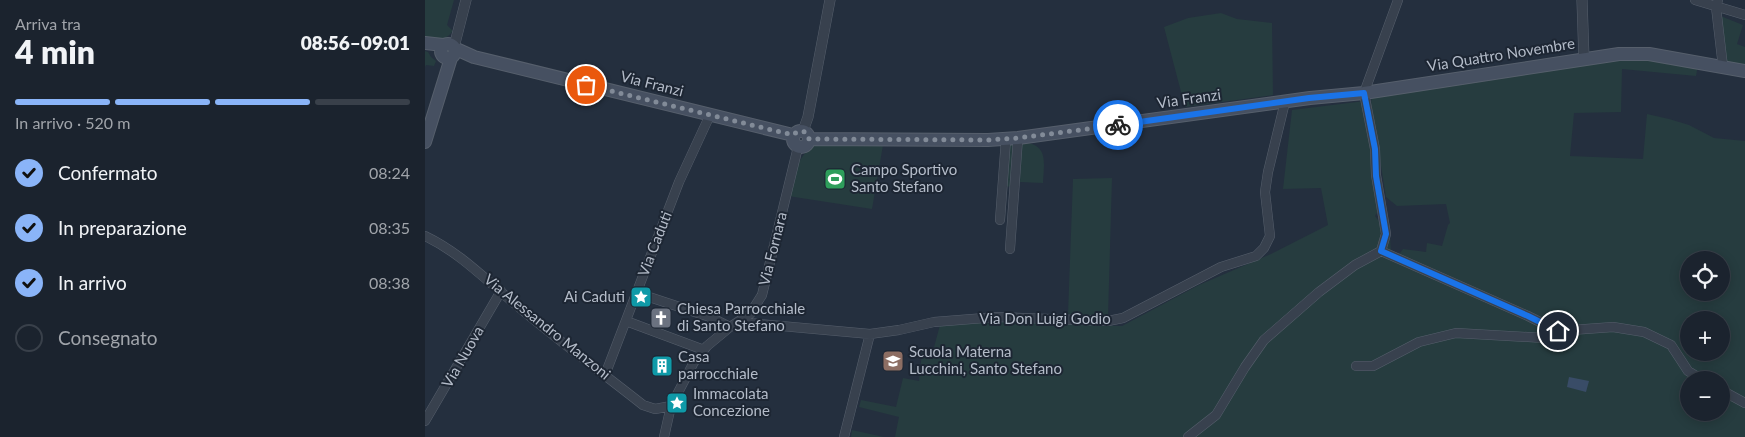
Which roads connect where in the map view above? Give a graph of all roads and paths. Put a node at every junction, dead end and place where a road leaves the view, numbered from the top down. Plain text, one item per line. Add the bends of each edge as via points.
1 (466, 0) edge
2 (831, 0) edge
3 (1398, 0) edge
4 (1582, 0) edge
5 (1695, 0) edge
6 (1717, 3) edge
7 (1745, 15) edge
8 (425, 45) edge
9 (448, 51) junction
10 (1584, 59) junction
11 (1723, 67) junction
12 (1745, 71) edge
13 (1364, 93) junction
14 (1285, 102) junction
15 (710, 115) junction
16 (801, 138) junction
17 (1012, 138) junction
18 (425, 142) edge
19 (1000, 220) dead end
20 (425, 236) edge
21 (1010, 249) dead end
22 (1381, 251) junction
23 (501, 291) junction
24 (637, 293) junction
25 (626, 321) junction
26 (734, 324) junction
27 (1558, 331) junction
28 (870, 334) junction
29 (704, 350) junction
30 (1356, 366) dead end
31 (1688, 371) edge
32 (605, 375) junction
33 (1730, 395) edge
34 (1745, 403) edge
35 (671, 406) junction
36 (425, 422) edge
37 (664, 437) edge
38 (844, 437) edge
39 (1188, 437) edge

1 - 9 street
2 - 16 street
3 - 13 street
4 - 10 street, Via Quattro Novembre
5 - 6 street
6 - 7 street
6 - 11 street
8 - 9 main road, Via Franzi
9 - 15 main road, Via Franzi
9 - 18 main road
10 - 11 main road via 1649,54
10 - 13 main road, Via Quattro Novembre
11 - 12 main road
13 - 14 main road, Via Franzi
13 - 22 street via 1386,234
14 - 17 main road, Via Franzi
14 - 28 street, Via Don Luigi Godio via 1265,192 1270,236 1256,256 1221,267 1123,318 1108,321 997,317 934,322
15 - 16 main road, Via Franzi
15 - 24 street, Via Caduti via 679,182
16 - 17 main road, Via Franzi
16 - 26 street, Via Fornara via 762,295 750,314
17 - 19 street
17 - 21 street
20 - 23 street, Via Alessandro Manzoni via 441,244
22 - 27 street
22 - 39 street via 1355,265 1319,292 1264,340 1216,415
23 - 32 street, Via Alessandro Manzoni
23 - 36 street, Via Nuova
24 - 25 street, Via Caduti
24 - 26 street, Via Don Luigi Godio
25 - 29 street
25 - 32 street, Via Caduti
26 - 28 street, Via Don Luigi Godio
26 - 29 street, Via Fornara
27 - 30 street via 1544,338 1455,333 1419,342 1373,366
27 - 31 street via 1613,327 1644,332 1671,345
28 - 38 street
29 - 35 street, Via Fornara via 694,362
32 - 35 street, Via Alessandro Manzoni via 643,405 655,409
33 - 34 street
35 - 37 street, Via Fornara

